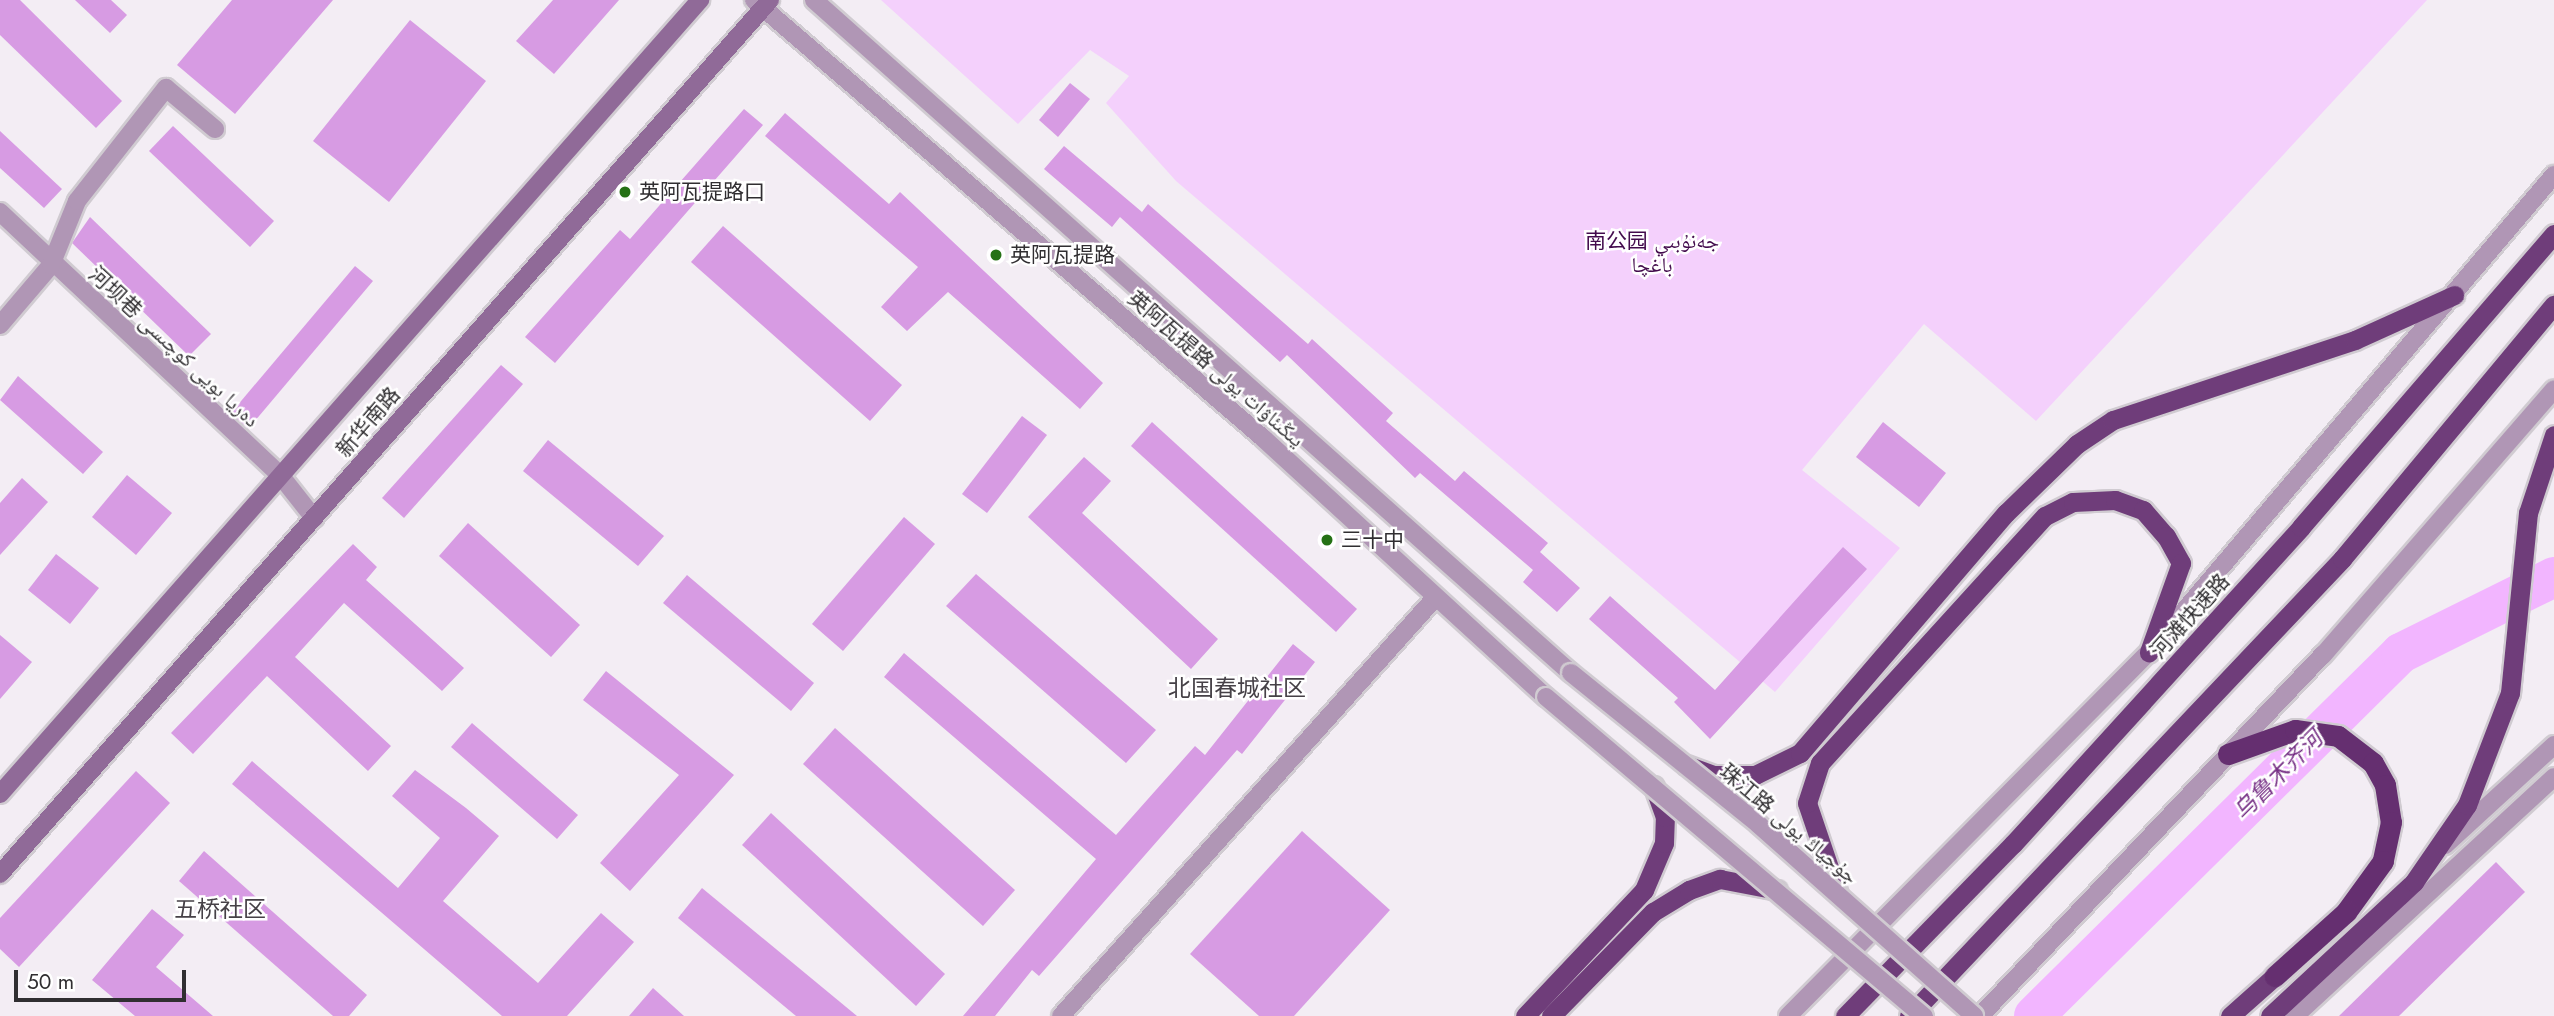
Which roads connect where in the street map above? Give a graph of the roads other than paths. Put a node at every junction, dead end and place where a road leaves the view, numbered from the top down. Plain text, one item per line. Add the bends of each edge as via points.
1 (700, 0) edge
2 (814, 0) edge
3 (763, 2) edge
4 (215, 129) dead end
5 (2554, 175) edge
6 (0, 212) edge
7 (2554, 234) edge
8 (51, 265) junction
9 (2454, 295) junction
10 (2554, 304) edge
11 (0, 325) edge
12 (2554, 389) edge
13 (2554, 435) edge
14 (280, 475) junction
15 (314, 518) junction
16 (1435, 598) junction
17 (2149, 652) junction
18 (1571, 673) joint
19 (2554, 745) edge
20 (2228, 754) junction
21 (1679, 762) junction
22 (2554, 777) edge
23 (1654, 786) junction
24 (0, 793) edge
25 (2442, 847) junction
26 (0, 874) edge
27 (1783, 892) junction
28 (1838, 894) junction
29 (2275, 976) joint
30 (2291, 1008) edge
31 (1061, 1016) edge
32 (1525, 1016) edge
33 (1551, 1016) edge
34 (1788, 1016) edge
35 (1845, 1016) edge
36 (1909, 1016) edge
37 (1924, 1016) edge
38 (1974, 1016) edge
39 (1979, 1016) edge
40 (2231, 1016) edge
41 (2270, 1016) edge

1 - 14 main road, 新华南路
2 - 18 street, 英阿瓦提路 يىڭىئاۋات يولى
3 - 15 main road, 新华南路
3 - 16 street, 英阿瓦提路 يىڭىئاۋات يولى via 1263,438
4 - 8 street via 166,88 78,201
5 - 9 street
6 - 8 street, 河坝巷 دەريا بويى كوچىسى
7 - 35 highway, 河滩快速路 via 2273,558 2013,844
8 - 11 street
8 - 14 street, 河坝巷 دەريا بويى كوچىسى
9 - 17 street
9 - 21 highway, bridge via 2354,340 2113,420 2077,444 1979,543 1800,753 1755,775 1713,775
10 - 36 highway via 2342,559
12 - 20 street via 2323,655
13 - 25 highway via 2528,513 2510,693 2467,806
14 - 15 street, 河坝巷 دەريا بويى كوچىسى
14 - 24 main road, 新华南路
15 - 26 main road, 新华南路
16 - 23 street, 英阿瓦提路 يىڭىئاۋات يولى, bridge
16 - 31 street
17 - 28 highway via 2181,563 2143,510 2115,500 2073,502 2045,516 2003,556 1821,763 1807,803
17 - 34 street
18 - 21 street, 珠江路 جۇجياڭ يولى, bridge
19 - 25 street
20 - 29 highway via 2295,730 2338,736 2373,763 2385,785 2391,822 2383,861 2346,912
20 - 39 street
21 - 28 street, 珠江路 جۇجياڭ يولى, bridge
22 - 30 street
23 - 27 street, bridge
23 - 32 highway via 1665,817 1664,843 1644,890
25 - 30 highway
27 - 33 highway, bridge via 1720,879 1689,890 1653,912
27 - 37 street, bridge
28 - 38 street, 珠江路 جۇجياڭ يولى, bridge
29 - 40 highway
30 - 41 highway

